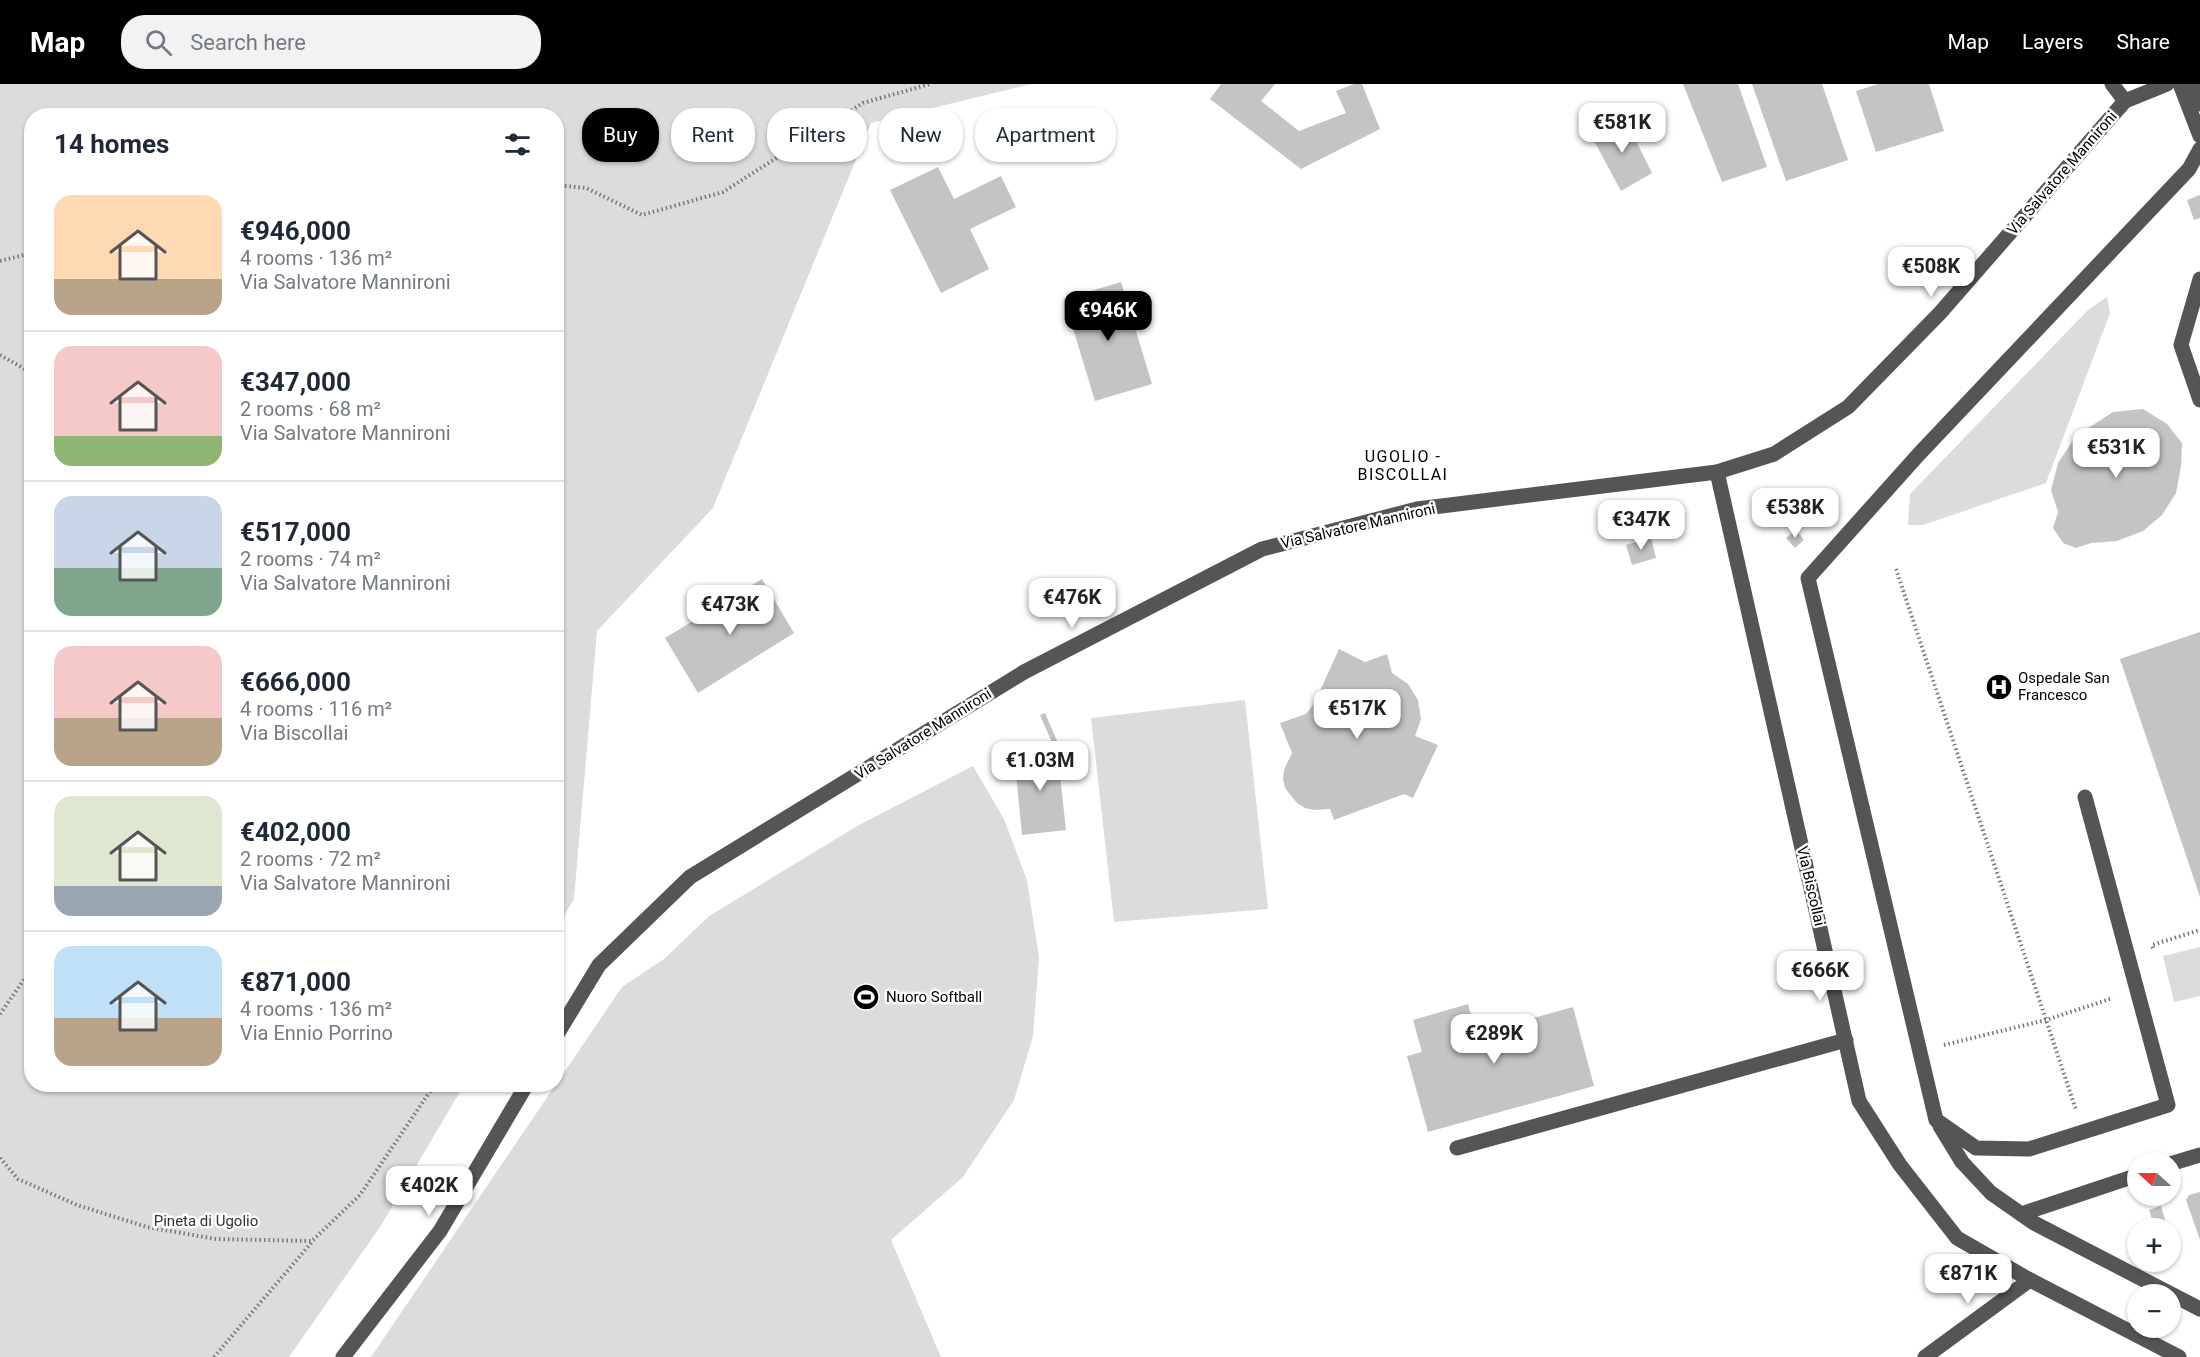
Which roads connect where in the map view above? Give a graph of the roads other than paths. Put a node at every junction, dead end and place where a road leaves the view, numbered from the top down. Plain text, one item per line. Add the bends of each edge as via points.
1 (2112, 84) edge
2 (2167, 84) edge
3 (2180, 84) edge
4 (2193, 84) edge
5 (2126, 101) junction
6 (2200, 104) edge
7 (2200, 136) edge
8 (2200, 149) edge
9 (2200, 279) edge
10 (2200, 400) edge
11 (1716, 472) junction
12 (2085, 797) dead end
13 (564, 1023) edge
14 (1846, 1040) junction
15 (522, 1092) edge
16 (1936, 1120) junction
17 (1457, 1148) dead end
18 (2200, 1155) edge
19 (2181, 1161) edge
20 (2127, 1179) edge
21 (2021, 1214) junction
22 (2030, 1280) junction
23 (2200, 1309) edge
24 (343, 1357) edge
25 (1925, 1357) edge
26 (2179, 1357) edge

1 - 5 street
2 - 5 street, Via Salvatore Mannironi
3 - 7 street
4 - 6 street
5 - 11 street, Via Salvatore Mannironi via 1940,313 1848,407 1774,454
8 - 16 street via 2189,169 1911,462 1808,578
9 - 10 street via 2181,345
11 - 13 street, Via Salvatore Mannironi via 1417,509 1262,549 1024,672 690,877 599,964
11 - 14 street, Via Biscollai
12 - 16 street via 2168,1105 2030,1149 1976,1148
14 - 17 street
14 - 22 street, Via Biscollai via 1859,1101 1900,1165 1957,1238
15 - 24 street via 440,1231
16 - 21 street via 1962,1162 1991,1193
18 - 19 street
20 - 21 street
21 - 23 street
22 - 25 street
22 - 26 street, Via Biscollai

